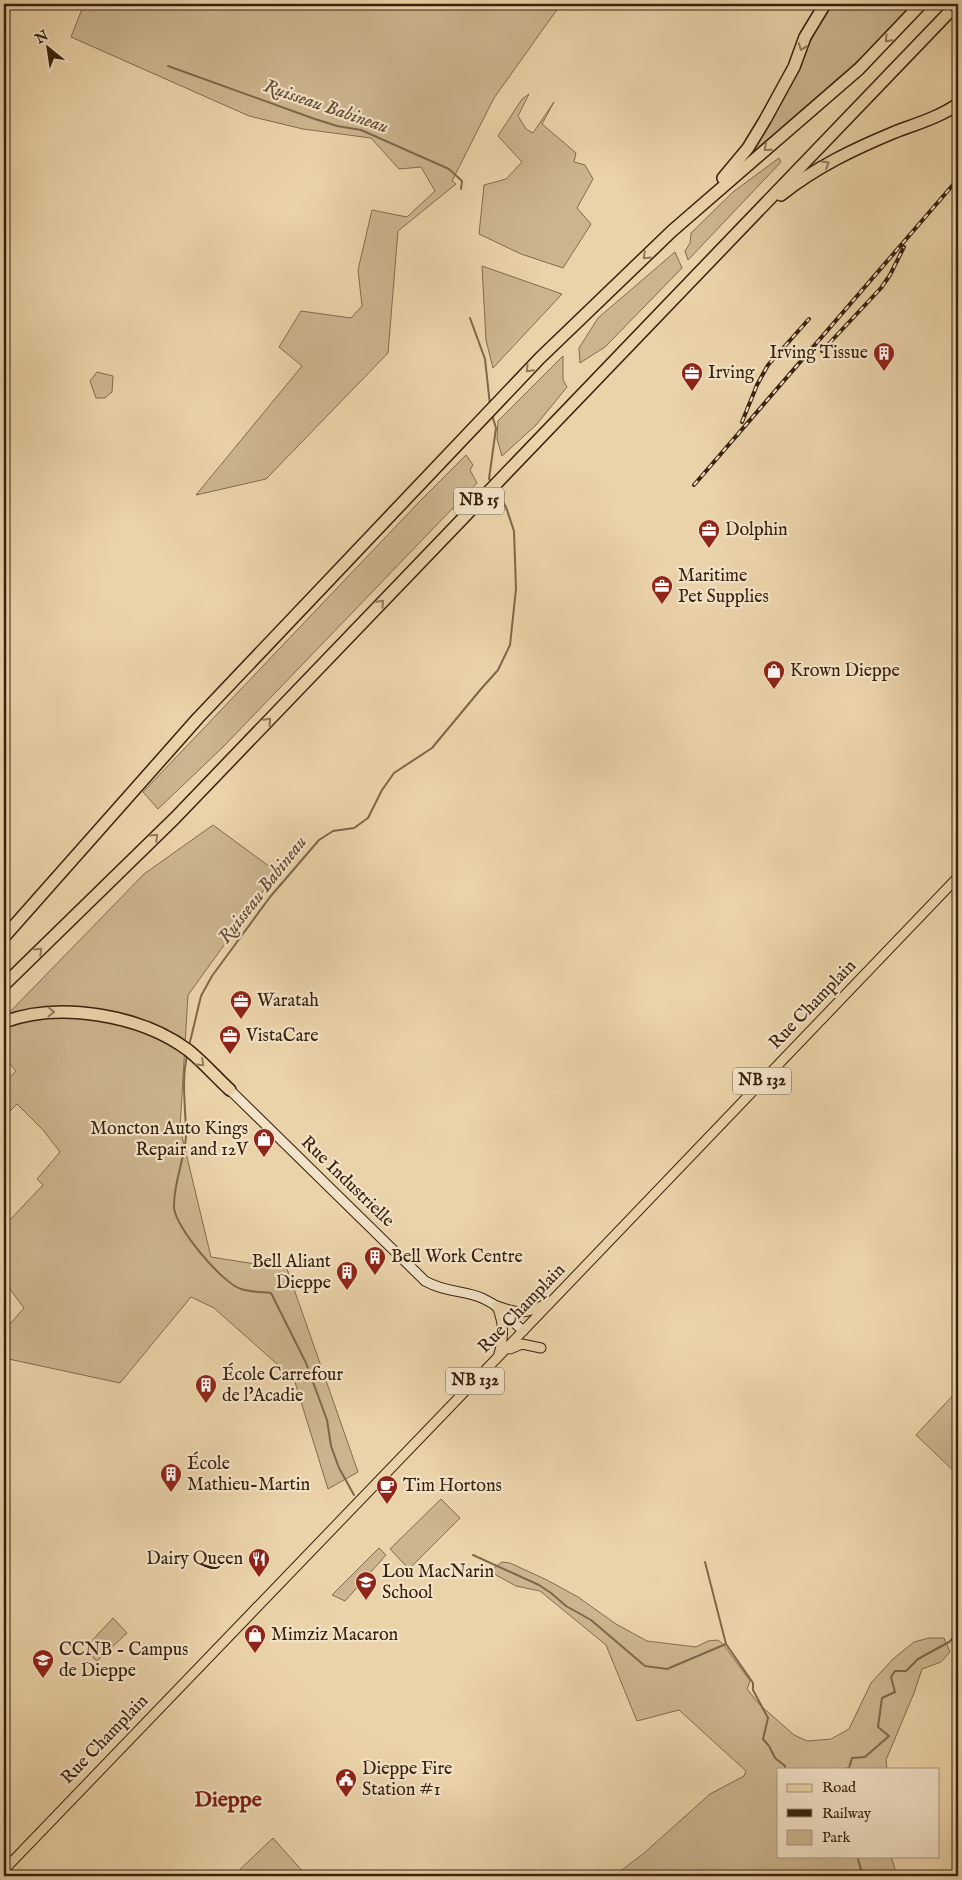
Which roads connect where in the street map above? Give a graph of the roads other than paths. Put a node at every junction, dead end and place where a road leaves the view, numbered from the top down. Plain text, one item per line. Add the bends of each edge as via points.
1 (824, 4) edge
2 (921, 4) edge
3 (952, 4) edge
4 (957, 4) edge
5 (958, 10) edge
6 (956, 105) edge
7 (672, 231) junction
8 (696, 275) junction
9 (958, 876) edge
10 (4, 937) edge
11 (4, 985) edge
12 (4, 1022) edge
13 (230, 1090) joint
14 (551, 1302) junction
15 (497, 1306) junction
16 (523, 1331) junction
17 (541, 1348) dead end
18 (499, 1356) junction
19 (4, 1870) edge

1 -> 7 highway via 757,134 722,180
2 -> 7 highway via 860,69
3 - 5 main road, bridge
4 - 8 highway, NB 15
8 -> 6 highway via 810,173 839,156
7 -> 10 highway via 540,358 293,616
11 -> 8 highway, NB 15 via 174,818
9 - 14 main road, Rue Champlain / NB 132
12 -> 13 highway via 42,1012 87,1013 128,1022 162,1034 188,1050
13 - 15 main road, Rue Industrielle via 425,1281 446,1290 483,1298
14 - 15 main road via 525,1312 511,1312
14 - 16 main road, Rue Champlain / NB 132
15 - 16 main road, Rue Industrielle
15 - 18 main road via 503,1330
16 - 18 main road, Rue Champlain / NB 132
17 - 18 main road via 518,1345
18 - 19 main road, Rue Champlain / NB 132

